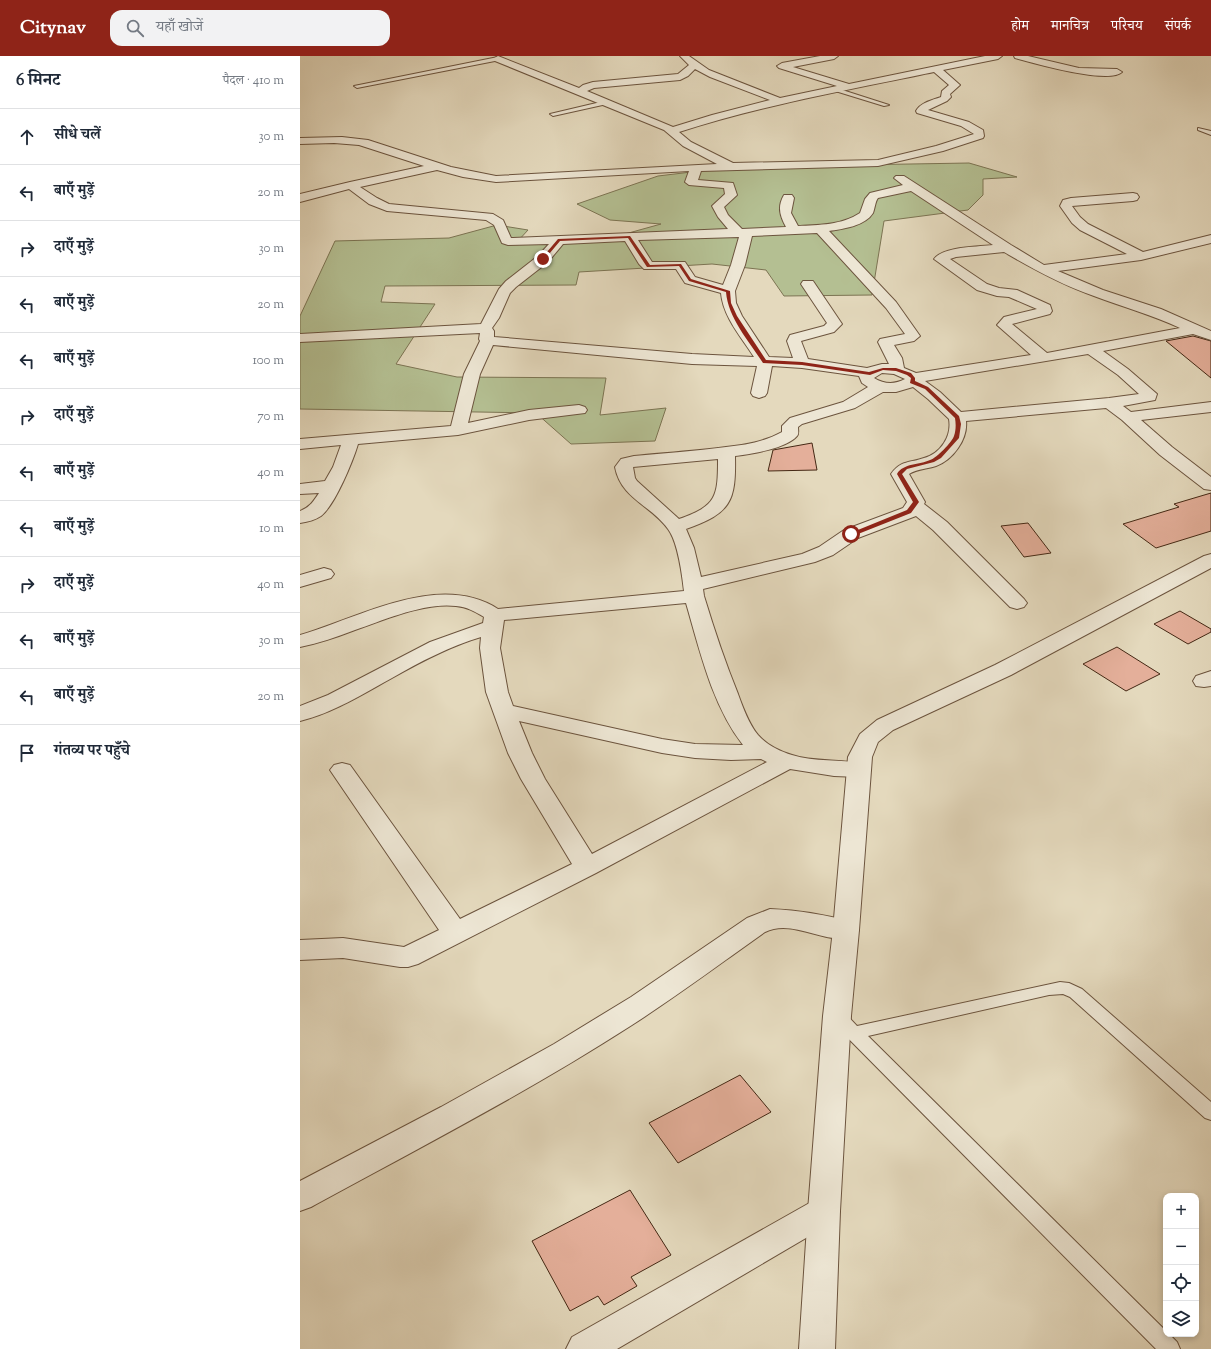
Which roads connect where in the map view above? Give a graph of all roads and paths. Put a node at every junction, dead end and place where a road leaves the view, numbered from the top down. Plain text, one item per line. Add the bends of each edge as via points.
1 (515, 56) edge
2 (684, 56) edge
3 (834, 56) edge
4 (998, 56) edge
5 (1018, 56) edge
6 (498, 59) junction
7 (694, 65) junction
8 (936, 69) junction
9 (1117, 72) dead end
10 (357, 86) dead end
11 (847, 87) junction
12 (834, 89) junction
13 (579, 93) junction
14 (779, 101) junction
15 (605, 103) junction
16 (886, 105) dead end
17 (553, 114) dead end
18 (1200, 129) dead end
19 (672, 131) junction
20 (1211, 133) edge
21 (300, 142) edge
22 (878, 164) junction
23 (438, 167) junction
24 (731, 167) junction
25 (696, 168) junction
26 (350, 185) junction
27 (912, 187) junction
28 (1133, 197) dead end
29 (300, 198) edge
30 (788, 198) dead end
31 (820, 229) junction
32 (794, 230) junction
33 (742, 233) junction
34 (629, 236) junction
35 (559, 240) junction
36 (1211, 240) edge
37 (1006, 248) junction
38 (1140, 256) junction
39 (1042, 269) junction
40 (808, 284) dead end
41 (728, 291) junction
42 (1195, 329) junction
43 (486, 334) junction
44 (1211, 336) edge
45 (300, 338) edge
46 (1092, 350) junction
47 (1044, 358) junction
48 (765, 362) junction
49 (802, 363) junction
50 (896, 369) junction
51 (870, 373) junction
52 (912, 380) junction
53 (880, 387) junction
54 (758, 393) dead end
55 (1108, 403) junction
56 (1211, 407) edge
57 (579, 410) dead end
58 (957, 417) junction
59 (1128, 417) junction
60 (458, 430) junction
61 (351, 440) junction
62 (300, 444) edge
63 (726, 452) junction
64 (1210, 485) dead end
65 (332, 486) junction
66 (300, 489) edge
67 (914, 506) junction
68 (300, 518) edge
69 (676, 526) junction
70 (1211, 560) edge
71 (324, 574) dead end
72 (300, 581) edge
73 (694, 591) junction
74 (1017, 603) dead end
75 (493, 621) junction
76 (300, 641) edge
77 (504, 711) junction
78 (300, 714) edge
79 (776, 757) junction
80 (342, 770) dead end
81 (858, 770) junction
82 (587, 867) junction
83 (846, 930) junction
84 (456, 934) junction
85 (300, 950) edge
86 (845, 1025) junction
87 (1211, 1113) edge
88 (300, 1197) edge
89 (824, 1211) junction
90 (584, 1349) edge
91 (817, 1349) edge
92 (1170, 1349) edge

1 - 6 street
2 - 7 street
3 - 11 street via 782,66
4 - 8 street
5 - 9 street via 1082,72
6 - 10 lane
6 - 13 street
7 - 13 street via 680,76 593,85
7 - 14 street
8 - 11 street
8 - 22 street via 955,85 944,93 944,99 928,105 921,111 964,124 979,132 979,136
11 - 12 street
12 - 14 street
12 - 16 lane
13 - 15 street
14 - 19 street
15 - 17 lane
15 - 19 street
18 - 20 lane
19 - 24 street via 687,144
21 - 23 street via 357,141
22 - 24 street
22 - 27 street
23 - 25 street via 496,179
23 - 26 street
24 - 25 street
25 - 33 street via 693,183 729,185 731,195 720,203 718,208
26 - 29 street
26 - 35 street via 387,207 489,217 499,223 509,242
27 - 31 street via 874,195 868,205 868,211 860,219
27 - 37 street
28 - 38 street via 1071,202 1066,206 1084,227
30 - 32 street via 785,214
31 - 32 street
31 - 50 street via 890,305 913,336 885,342 895,358
32 - 33 street
33 - 34 street
33 - 41 street via 738,265
34 - 35 street
34 - 41 street via 649,266 680,265 690,280
35 - 43 street via 543,259 504,292
36 - 38 street
37 - 39 street
37 - 47 street via 953,253 941,259 982,287 1012,293 1045,308 1040,313 1009,320 1004,325
38 - 39 street
39 - 42 street
40 - 49 street via 835,324 829,329 795,338
41 - 48 street via 729,303 735,316
42 - 44 street
42 - 46 street
43 - 45 street
43 - 48 street via 621,353
43 - 60 street via 472,374
46 - 47 street
46 - 55 street via 1149,394 1144,398
47 - 52 street
48 - 49 street
48 - 54 street
49 - 51 street
50 - 51 street
50 - 52 street via 909,374
51 - 53 street via 866,377 867,380
52 - 53 street via 896,388
52 - 58 street via 926,388
53 - 63 street via 849,405 796,421 790,426 790,434 779,440
55 - 58 street
55 - 59 street
56 - 59 street
57 - 60 street via 529,415
58 - 67 street via 956,438 944,452 932,461 901,471 900,474 916,502
59 - 64 street
60 - 61 street
61 - 62 street
61 - 65 street
63 - 69 street via 726,482 722,500 714,510
63 - 69 street via 634,461 624,467 626,478 631,485
65 - 66 street
65 - 68 street via 320,506 314,512
67 - 73 street via 901,516 851,534 826,551 808,558
67 - 74 street via 940,526
69 - 73 street via 681,536
70 - 81 street via 1003,670 885,725 868,739 860,757
71 - 72 street
73 - 75 street
73 - 79 street via 716,665 738,719 748,737 760,750
75 - 76 street via 472,603 449,599 427,601
75 - 77 street via 490,648 496,692
75 - 78 street via 436,646 336,701
77 - 79 street via 688,750
77 - 82 street via 533,779
79 - 81 street via 822,768
79 - 82 street
80 - 84 street
81 - 83 street
82 - 84 street
83 - 86 street
83 - 88 street via 789,918 770,918 756,925 673,984 567,1051
84 - 85 street via 408,957 394,958 344,948 319,947
86 - 87 lane via 1057,987 1067,988 1076,993
86 - 89 street
86 - 92 lane
89 - 90 street
89 - 91 street

